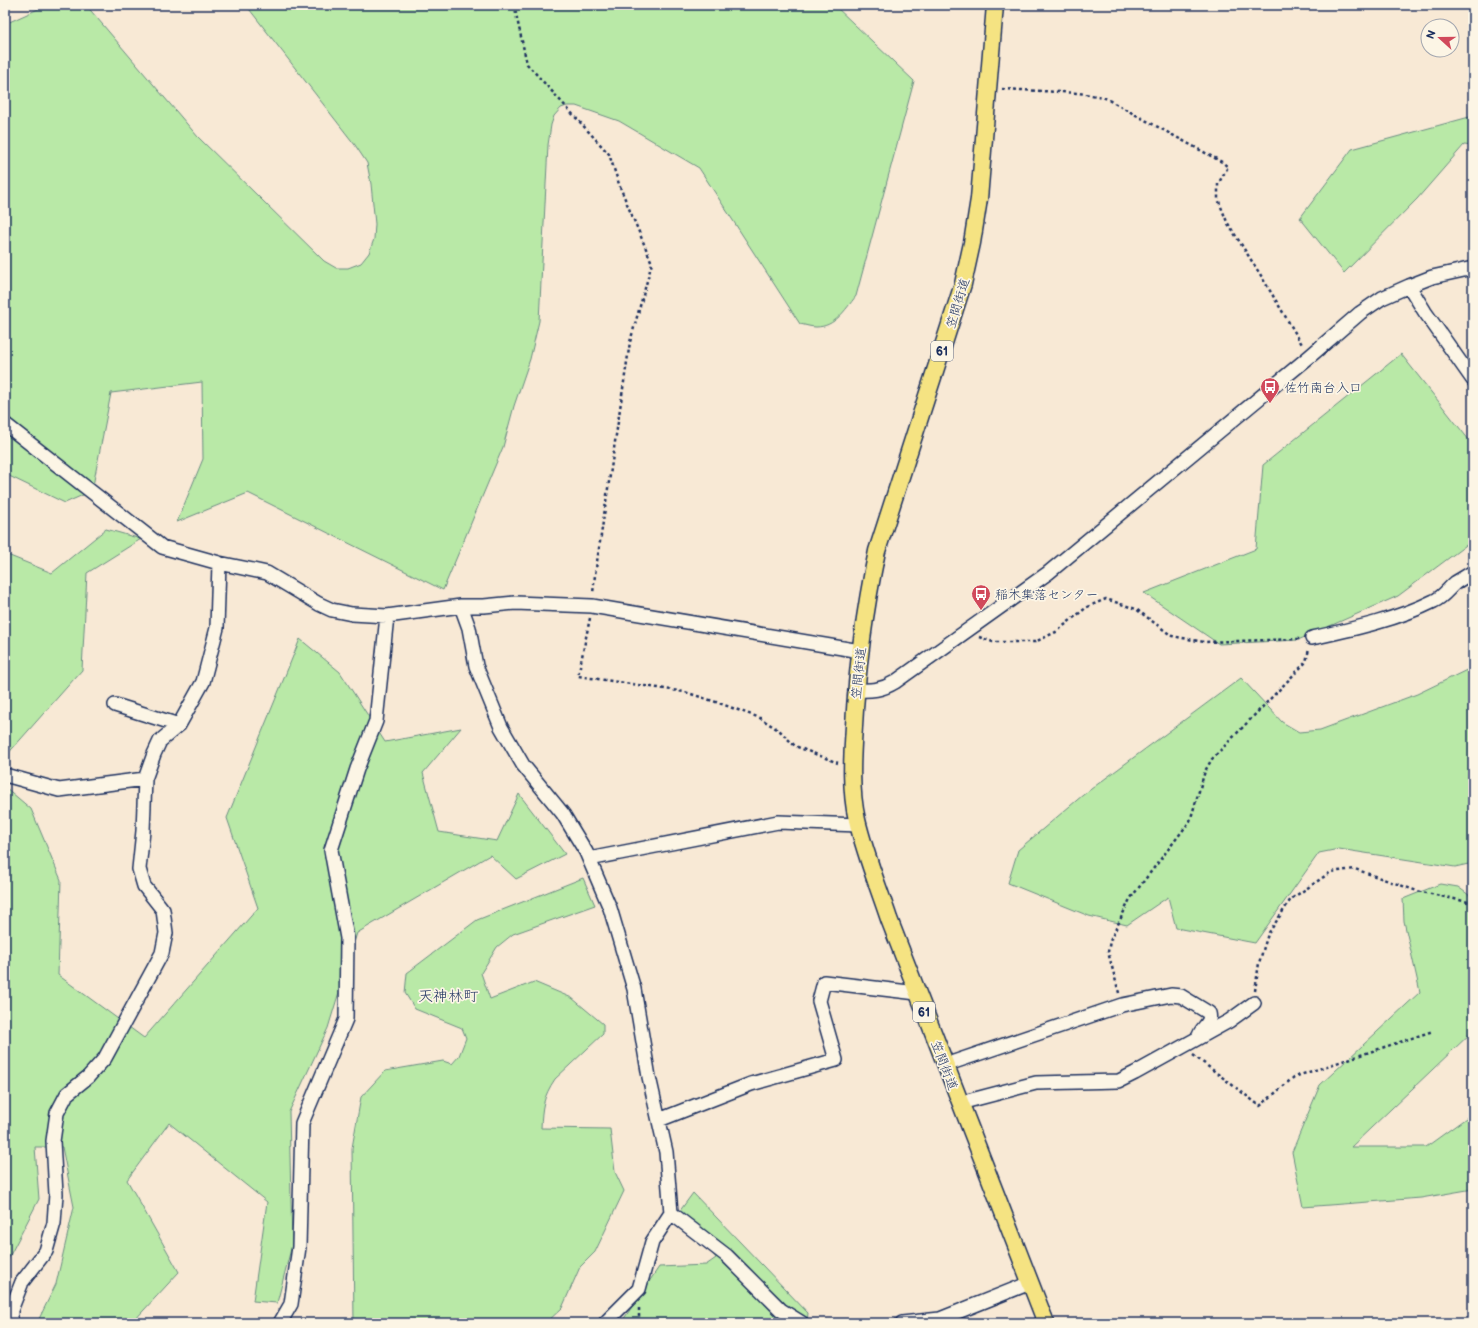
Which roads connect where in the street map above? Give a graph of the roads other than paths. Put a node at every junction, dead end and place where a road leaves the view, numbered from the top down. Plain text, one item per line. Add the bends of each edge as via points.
1 (996, 5) edge
2 (1473, 268) edge
3 (1409, 286) junction
4 (1473, 380) edge
5 (5, 424) edge
6 (219, 563) junction
7 (1473, 572) edge
8 (461, 606) junction
9 (387, 616) junction
10 (1312, 638) road end
11 (860, 651) junction
12 (856, 690) junction
13 (115, 705) dead end
14 (179, 725) junction
15 (5, 775) edge
16 (145, 779) junction
17 (859, 825) junction
18 (589, 859) junction
19 (917, 993) junction
20 (1254, 1003) road end
21 (1199, 1038) junction
22 (945, 1065) junction
23 (960, 1103) junction
24 (659, 1120) junction
25 (671, 1213) junction
26 (1030, 1283) junction
27 (11, 1323) edge
28 (280, 1323) edge
29 (605, 1323) edge
30 (802, 1323) edge
31 (902, 1323) edge
32 (1046, 1323) edge

1 - 11 main road, 笠間街道 / 61 via 979,198 972,243 963,284 876,551
2 - 3 street via 1432,277
3 - 4 street
3 - 12 street via 1382,298 1360,313 1048,573 889,686 874,690
5 - 6 street via 162,548
6 - 9 street via 267,573 332,610
6 - 14 street via 217,628 203,682
7 - 10 street via 1434,601 1370,625
8 - 9 street
8 - 11 street via 516,603 592,606
8 - 18 street via 469,628 476,666 501,727 523,765 563,814
9 - 28 street via 376,721 357,769 331,850 347,938 346,1019 302,1123 299,1247 291,1304
11 - 12 main road, 笠間街道 / 61
12 - 17 main road, 笠間街道 / 61 via 852,768
13 - 14 street
14 - 16 street via 160,741
15 - 16 street via 59,790
16 - 27 street via 143,831 138,869 144,886 163,910 166,933 162,953 105,1058 88,1077 67,1094 57,1113 53,1141 56,1194 54,1223 46,1251 22,1282 12,1310
17 - 18 street via 778,822
17 - 19 main road, 笠間街道 / 61 via 889,919
18 - 24 street via 610,908 634,989
19 - 22 main road, 笠間街道 / 61
19 - 24 street via 824,982 819,1001 836,1060 751,1084
20 - 21 street
21 - 22 street via 1200,1032 1209,1022 1209,1013 1181,996 1171,995 1122,1005
21 - 23 street via 1119,1081 1036,1083
22 - 23 main road, 笠間街道 / 61
23 - 26 main road, 笠間街道 / 61
24 - 25 street via 666,1152
25 - 29 street via 652,1242 639,1289
25 - 30 street via 727,1256 781,1310
26 - 31 street via 940,1319
26 - 32 main road, 笠間街道 / 61

